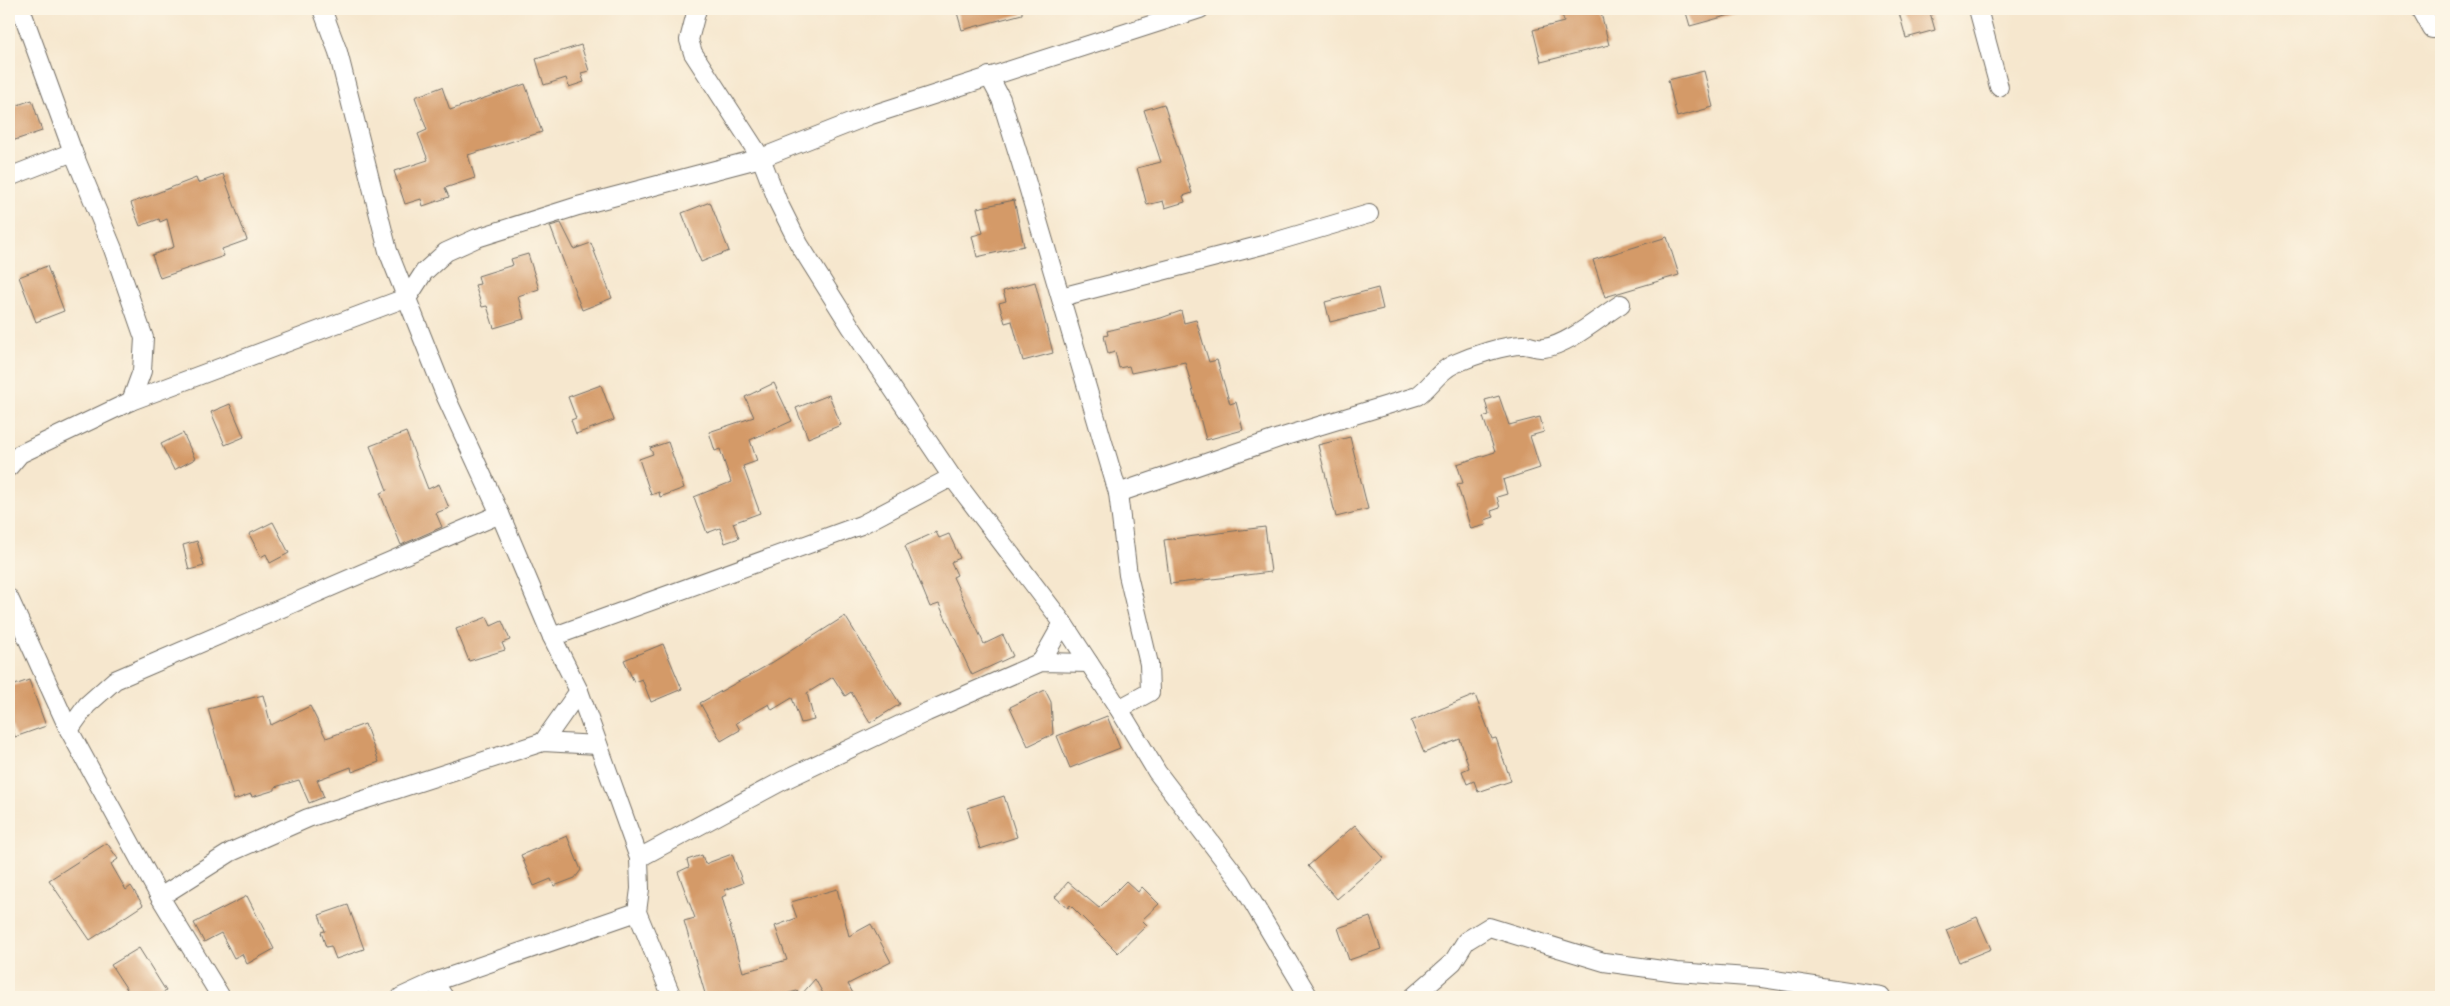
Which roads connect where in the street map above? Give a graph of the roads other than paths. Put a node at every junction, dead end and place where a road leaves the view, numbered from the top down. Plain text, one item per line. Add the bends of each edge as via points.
1 (21, 9) edge
2 (322, 9) edge
3 (697, 9) edge
4 (1196, 9) edge
5 (1978, 9) edge
6 (2421, 9) edge
7 (2441, 29) edge
8 (989, 76) junction
9 (1998, 87) dead end
10 (73, 152) junction
11 (762, 158) junction
12 (9, 178) edge
13 (1370, 214) dead end
14 (408, 297) junction
15 (1061, 298) junction
16 (1621, 304) dead end
17 (131, 401) junction
18 (9, 466) edge
19 (952, 477) junction
20 (1118, 492) junction
21 (500, 514) junction
22 (9, 598) edge
23 (1063, 623) junction
24 (552, 637) junction
25 (1041, 662) junction
26 (1089, 664) junction
27 (579, 691) junction
28 (1119, 709) junction
29 (69, 730) junction
30 (543, 742) junction
31 (598, 745) junction
32 (639, 858) junction
33 (160, 897) junction
34 (637, 912) junction
35 (434, 982) junction
36 (1881, 996) edge
37 (221, 997) edge
38 (400, 997) edge
39 (444, 997) edge
40 (672, 997) edge
41 (1307, 997) edge
42 (1414, 997) edge

1 - 10 street
2 - 14 street via 338,52 388,251
3 - 11 street via 689,40 693,53
4 - 8 street
5 - 9 street
6 - 7 street via 2432,29
8 - 11 street via 868,116
8 - 15 street via 1004,108
10 - 12 street
10 - 17 street via 113,249 144,338 142,371
11 - 14 street via 588,203 477,238 446,252 424,272
11 - 19 street via 778,202 799,244
13 - 15 street
14 - 17 street
14 - 21 street via 446,396
15 - 20 street
16 - 20 street via 1562,342 1543,348 1510,347 1475,356 1453,364 1435,376 1428,389 1417,396
17 - 18 street via 20,454
19 - 23 street
19 - 24 street via 861,525
20 - 28 street via 1128,575 1149,664 1150,692
21 - 24 street
21 - 29 street via 115,680 87,705
22 - 29 street
23 - 25 street
23 - 26 street
24 - 27 street
25 - 26 street
25 - 32 street via 782,781
26 - 28 street
27 - 30 street
27 - 31 street
28 - 41 street via 1157,772 1240,881
29 - 33 street
30 - 31 street
30 - 33 street via 308,818 232,852
31 - 32 street
32 - 34 street
33 - 37 street
34 - 35 street
34 - 40 street
35 - 38 street
35 - 39 street
36 - 42 street via 1762,978 1676,972 1613,963 1489,927 1466,941 1452,962

